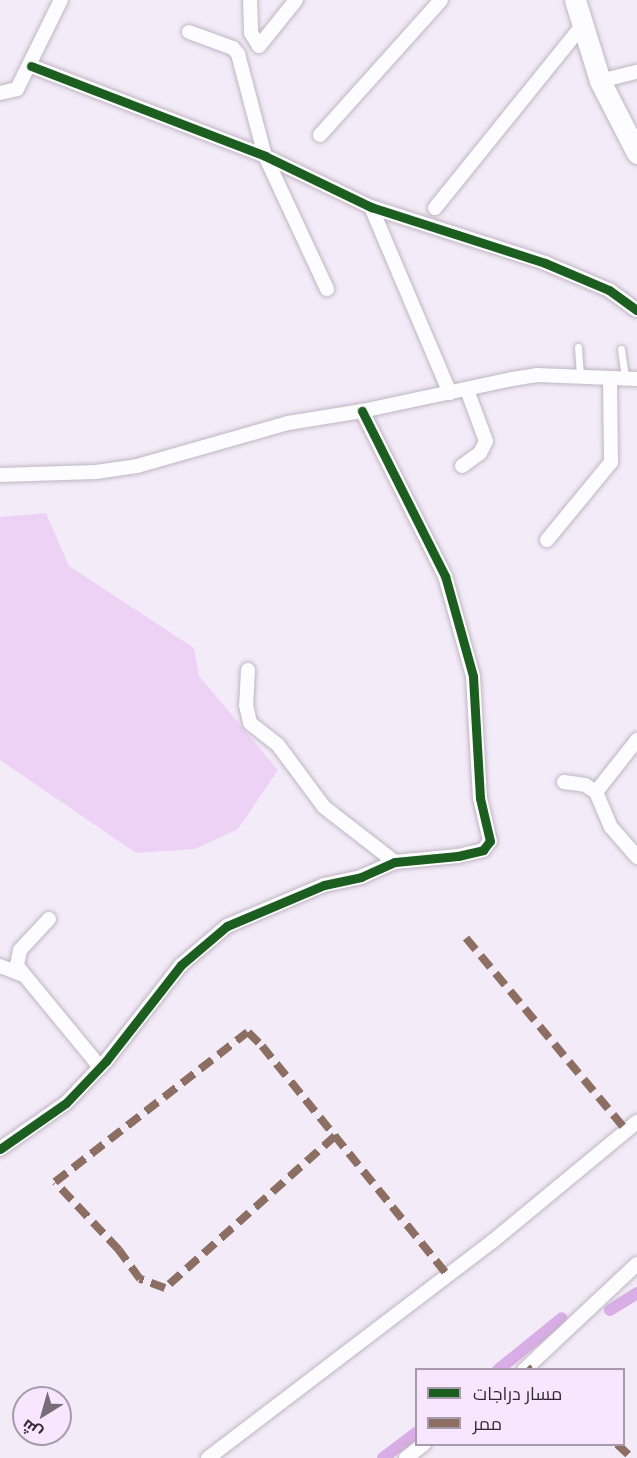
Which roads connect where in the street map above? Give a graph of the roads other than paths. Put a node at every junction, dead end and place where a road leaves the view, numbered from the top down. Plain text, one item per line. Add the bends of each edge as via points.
1 (61, 0) edge
2 (250, 0) edge
3 (296, 0) edge
4 (441, 0) edge
5 (575, 0) edge
6 (581, 27) junction
7 (189, 32) dead end
8 (31, 66) junction
9 (637, 72) edge
10 (600, 81) junction
11 (0, 93) edge
12 (320, 135) dead end
13 (637, 153) edge
14 (265, 156) junction
15 (371, 207) junction
16 (435, 207) dead end
17 (327, 289) dead end
18 (637, 310) edge
19 (578, 347) dead end
20 (621, 349) dead end
21 (580, 379) junction
22 (610, 379) junction
23 (631, 379) edge
24 (467, 390) junction
25 (450, 393) junction
26 (362, 411) junction
27 (462, 466) dead end
28 (0, 475) edge
29 (547, 540) dead end
30 (248, 670) dead end
31 (637, 740) edge
32 (564, 782) dead end
33 (596, 792) junction
34 (637, 857) edge
35 (395, 862) junction
36 (49, 919) dead end
37 (0, 966) edge
38 (23, 975) junction
39 (100, 1067) junction
40 (637, 1122) edge
41 (0, 1149) edge
42 (637, 1264) edge
43 (526, 1368) edge
44 (421, 1446) edge
45 (208, 1458) edge
46 (406, 1458) edge

1 - 8 street
2 - 3 street via 251,33 259,46
4 - 12 street
5 - 6 main road
6 - 10 main road
6 - 16 street
7 - 14 street via 233,48 238,54
8 - 11 street via 17,89
8 - 14 street
9 - 10 street
10 - 13 main road
14 - 15 street
14 - 17 street
15 - 18 street via 545,263 609,290
15 - 25 street
19 - 21 lane
20 - 23 lane
21 - 22 street
21 - 24 street via 537,375
22 - 23 street
22 - 29 street via 611,462
24 - 25 street
24 - 27 street via 486,441 480,453
25 - 26 street
26 - 28 street via 288,423 137,466 96,472
26 - 35 street via 446,576 474,676 480,798 490,842 483,850 441,860
30 - 35 street via 246,705 250,723 278,745 324,807
31 - 33 street
32 - 33 street via 585,785
33 - 34 street via 618,837
35 - 39 street via 264,908 220,930 182,965
36 - 38 street via 17,954 16,962
37 - 38 street
38 - 39 street
39 - 41 street via 66,1103
40 - 45 street via 493,1241
42 - 43 street
44 - 46 street

